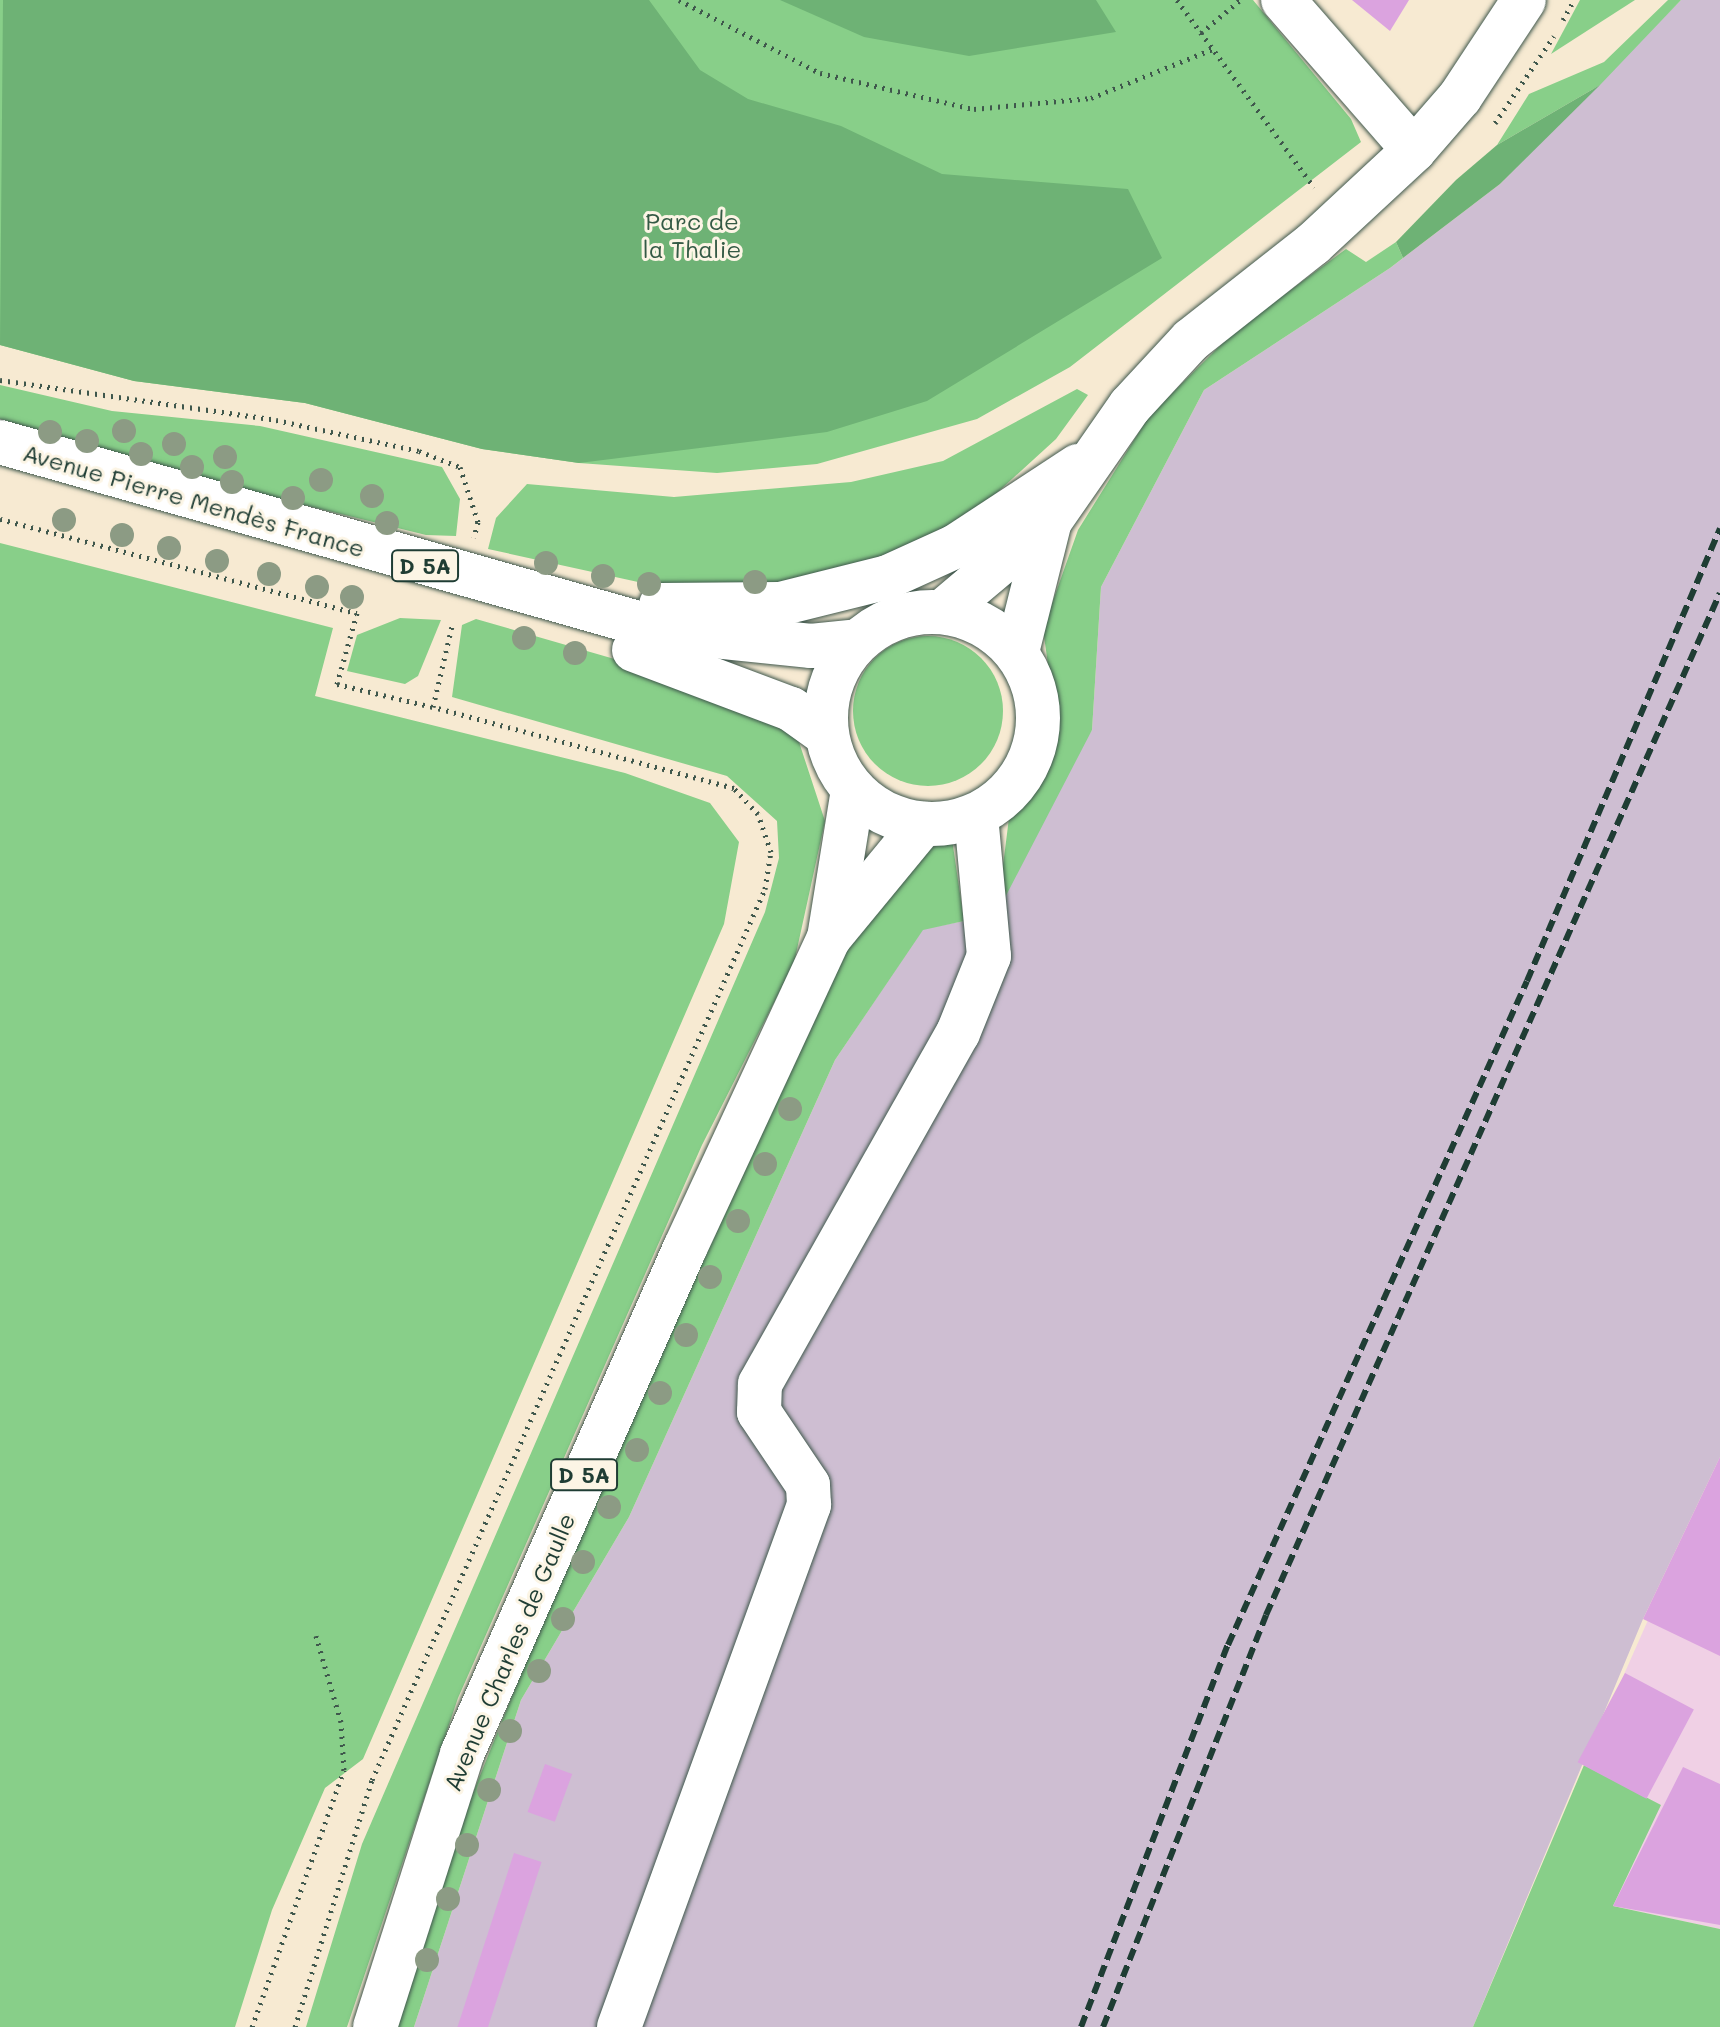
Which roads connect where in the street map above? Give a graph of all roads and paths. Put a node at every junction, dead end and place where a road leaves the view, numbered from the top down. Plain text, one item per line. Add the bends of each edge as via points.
1 (679, 0) edge
2 (1177, 0) edge
3 (1240, 0) edge
4 (1283, 0) edge
5 (1524, 0) edge
6 (1201, 33) junction
7 (1213, 49) junction
8 (1414, 150) junction
9 (1323, 200) dead end
10 (0, 380) edge
11 (0, 442) edge
12 (1093, 456) junction
13 (0, 474) edge
14 (0, 519) edge
15 (1050, 521) junction
16 (478, 522) dead end
17 (412, 563) junction
18 (942, 612) junction
19 (453, 622) dead end
20 (858, 641) junction
21 (1017, 652) junction
22 (433, 707) junction
23 (826, 734) junction
24 (853, 790) junction
25 (976, 816) junction
26 (923, 824) junction
27 (829, 938) junction
28 (316, 1636) dead end
29 (252, 2027) edge
30 (295, 2027) edge
31 (375, 2027) edge
32 (619, 2027) edge

1 - 7 path via 820,73 974,109 1091,98 1177,70
2 - 6 path
3 - 6 path
4 - 8 main road
5 - 8 main road via 1475,76
6 - 7 path
7 - 9 path
8 - 12 main road via 1313,244 1191,340
10 - 16 path via 276,420 419,451 460,467
11 - 17 main road, Avenue Pierre Mendès France / D 5A
12 - 15 main road
12 - 17 main road via 956,546 888,577 780,604 648,604
13 - 23 main road, Avenue Pierre Mendès France / D 5A via 685,663 791,709
14 - 22 path via 357,613 337,684
15 - 18 main road
15 - 21 main road
17 - 20 main road, Avenue Pierre Mendès France / D 5A via 666,631 811,646
18 - 20 main road, Avenue Pierre Mendès France via 912,613
18 - 21 main road, Avenue Pierre Mendès France via 984,624
19 - 22 path
20 - 23 main road, Avenue Pierre Mendès France via 831,683
21 - 25 main road, Avenue Pierre Mendès France via 1033,681 1036,744 1003,798
22 - 30 path via 734,788 758,814 771,852 765,889 372,1780
23 - 24 main road, Avenue Pierre Mendès France
24 - 26 main road, Avenue Pierre Mendès France via 897,819
24 - 27 main road, Avenue Charles de Gaulle / D 5A
25 - 26 main road, Avenue Pierre Mendès France
25 - 32 main road via 989,946 979,988 760,1384 759,1412 808,1485 809,1505
26 - 27 main road, Avenue Charles de Gaulle / D 5A
27 - 31 main road, Avenue Charles de Gaulle / D 5A via 462,1754
28 - 29 path via 341,1722 344,1770

